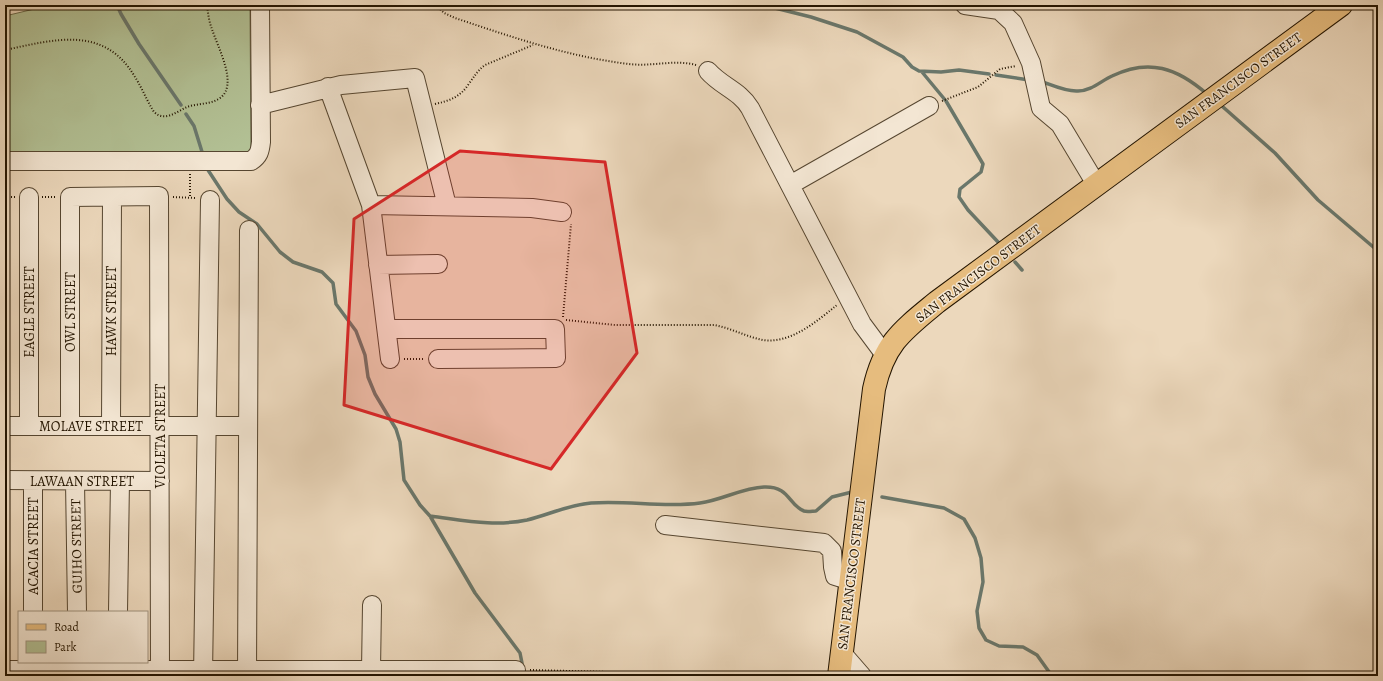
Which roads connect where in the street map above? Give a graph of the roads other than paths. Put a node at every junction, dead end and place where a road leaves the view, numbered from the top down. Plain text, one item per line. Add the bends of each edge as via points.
1 (260, 5) edge
2 (965, 5) edge
3 (1341, 5) edge
4 (708, 71) road end
5 (328, 87) junction
6 (260, 105) junction
7 (929, 106) road end
8 (5, 161) edge
9 (1096, 184) junction
10 (790, 185) junction
11 (29, 197) dead end
12 (112, 197) junction
13 (210, 200) road end
14 (371, 205) junction
15 (447, 206) junction
16 (562, 212) road end
17 (249, 230) dead end
18 (438, 264) dead end
19 (378, 265) junction
20 (386, 329) junction
21 (884, 355) junction
22 (390, 359) road end
23 (438, 359) road end
24 (5, 426) edge
25 (29, 426) junction
26 (70, 426) junction
27 (111, 426) junction
28 (160, 426) junction
29 (207, 426) junction
30 (248, 426) junction
31 (5, 480) edge
32 (33, 481) junction
33 (75, 481) junction
34 (120, 481) junction
35 (160, 481) junction
36 (665, 525) dead end
37 (850, 581) junction
38 (372, 605) dead end
39 (33, 611) edge
40 (77, 611) edge
41 (118, 611) edge
42 (842, 654) junction
43 (33, 666) edge
44 (77, 666) edge
45 (117, 666) edge
46 (5, 670) edge
47 (371, 670) junction
48 (516, 670) road end
49 (160, 673) edge
50 (203, 673) edge
51 (247, 673) edge
52 (839, 676) edge
53 (862, 676) edge

1 - 6 street
2 - 9 street via 999,10 1008,16 1031,62 1041,108 1060,124
3 - 9 main road, SAN FRANCISCO STREET
4 - 10 street via 719,82 745,99
5 - 6 street
5 - 14 street
5 - 15 street via 416,78
6 - 8 street via 260,151 256,157 244,162
7 - 10 street
9 - 21 main road, SAN FRANCISCO STREET via 937,302 895,338
10 - 21 street via 870,337
11 - 25 street, EAGLE STREET
12 - 26 street, OWL STREET via 70,197
12 - 27 street, HAWK STREET
12 - 28 street, VIOLETA STREET via 159,196
13 - 29 street
14 - 15 street
14 - 19 street
15 - 16 street via 532,208
17 - 30 street
18 - 19 street
19 - 20 street
20 - 22 street
20 - 23 street via 555,329 556,358
21 - 37 main road, SAN FRANCISCO STREET via 874,389
24 - 25 street, MOLAVE STREET
25 - 26 street, MOLAVE STREET
26 - 27 street, MOLAVE STREET
27 - 28 street, MOLAVE STREET
28 - 29 street, MOLAVE STREET
28 - 35 street, VIOLETA STREET
29 - 30 street, MOLAVE STREET
29 - 50 street
30 - 51 street
31 - 32 street, LAWAAN STREET
32 - 33 street, LAWAAN STREET
32 - 39 street, ACACIA STREET
33 - 34 street, LAWAAN STREET
33 - 40 street, GUIHO STREET
34 - 35 street, LAWAAN STREET
34 - 41 street
35 - 49 street, VIOLETA STREET
36 - 37 street via 824,543 832,551 835,576
37 - 42 main road, SAN FRANCISCO STREET
38 - 47 street
42 - 52 main road, SAN FRANCISCO STREET
42 - 53 street
43 - 44 street
43 - 46 street
44 - 45 street
45 - 49 street
47 - 48 street
47 - 51 street
49 - 50 street
50 - 51 street

